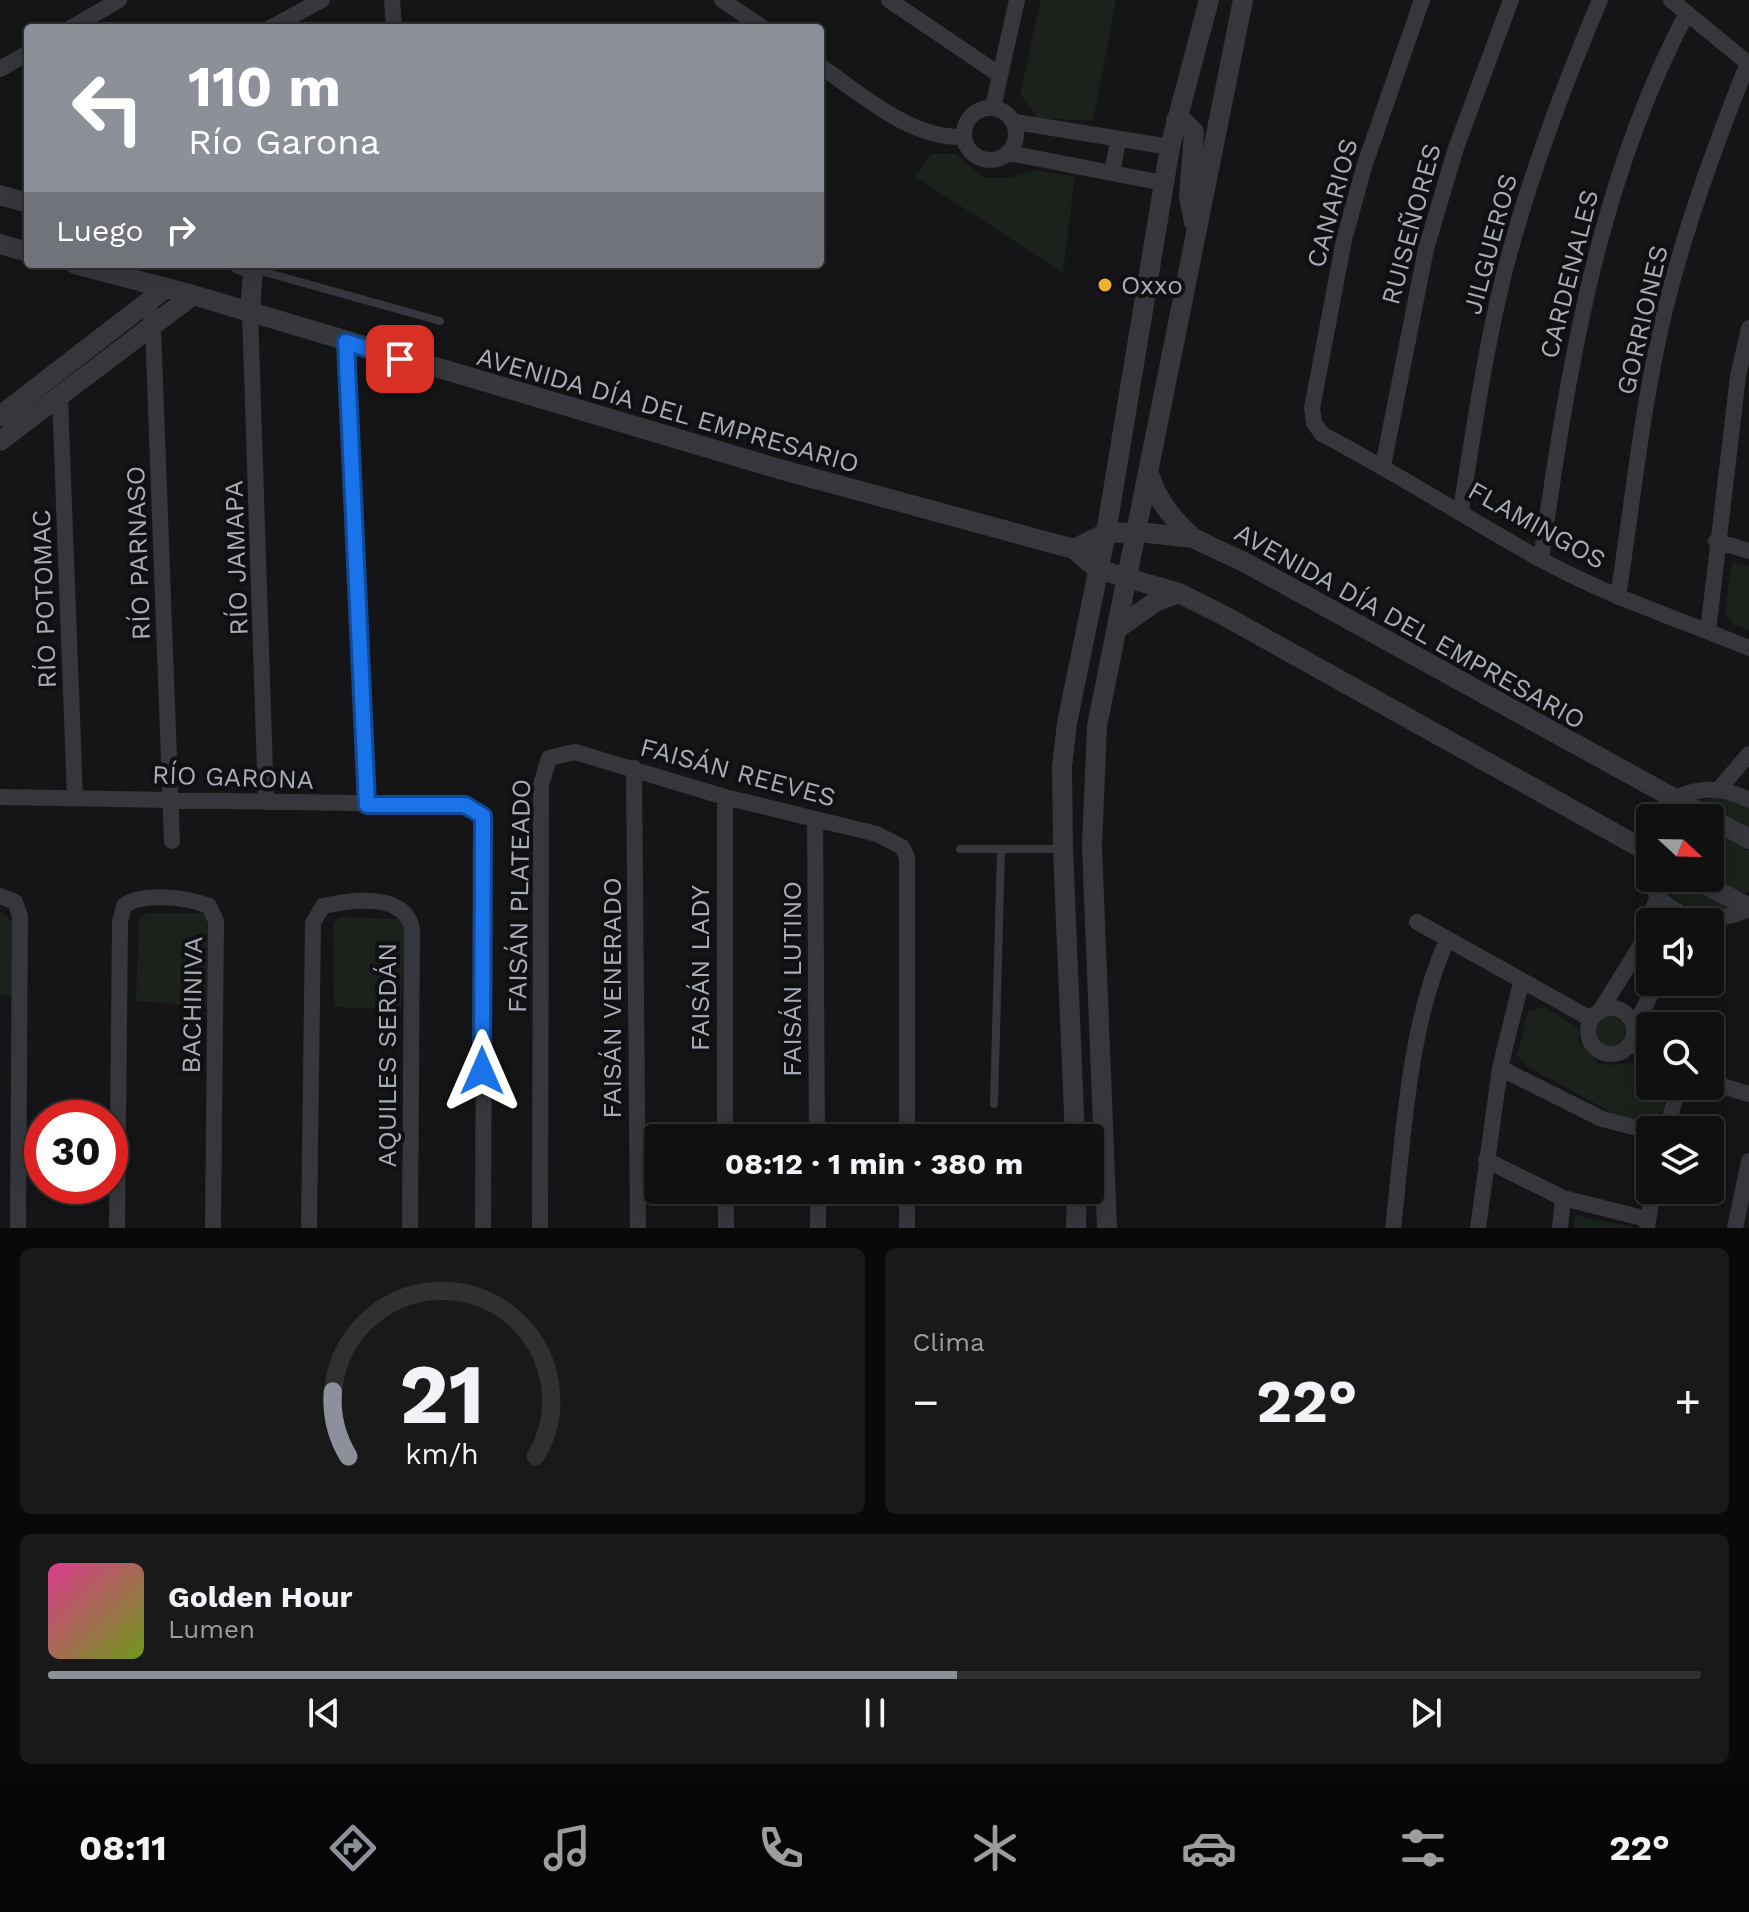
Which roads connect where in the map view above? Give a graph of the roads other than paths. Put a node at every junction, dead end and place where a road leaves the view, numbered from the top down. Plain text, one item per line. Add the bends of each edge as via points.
1 (119, 0) edge
2 (322, 0) edge
3 (392, 0) edge
4 (722, 0) edge
5 (889, 0) edge
6 (1017, 0) edge
7 (1209, 0) edge
8 (1243, 0) edge
9 (1422, 0) edge
10 (1511, 0) edge
11 (1600, 0) edge
12 (1671, 0) edge
13 (1687, 13) junction
14 (78, 24) edge
15 (277, 24) edge
16 (394, 24) edge
17 (757, 24) edge
18 (24, 55) edge
19 (1748, 63) edge
20 (0, 69) edge
21 (824, 69) edge
22 (1000, 75) junction
23 (993, 107) junction
24 (1176, 120) junction
25 (1015, 122) junction
26 (964, 137) junction
27 (1118, 141) junction
28 (1170, 147) junction
29 (1009, 153) junction
30 (1112, 173) junction
31 (1163, 183) junction
32 (0, 195) edge
33 (24, 202) edge
34 (1196, 230) junction
35 (0, 244) edge
36 (24, 251) edge
37 (90, 268) edge
38 (246, 268) edge
39 (253, 268) edge
40 (166, 288) junction
41 (193, 295) junction
42 (148, 305) junction
43 (250, 312) junction
44 (440, 321) dead end
45 (153, 327) junction
46 (1749, 328) edge
47 (346, 342) junction
48 (60, 398) junction
49 (0, 416) edge
50 (1314, 423) joint
51 (0, 441) edge
52 (1383, 466) junction
53 (1149, 474) junction
54 (1461, 510) junction
55 (1139, 532) junction
56 (1106, 533) junction
57 (1193, 538) junction
58 (1716, 541) junction
59 (1074, 549) junction
60 (1749, 551) edge
61 (1541, 559) junction
62 (1097, 569) junction
63 (1128, 577) junction
64 (1179, 593) junction
65 (1618, 597) junction
66 (1117, 629) junction
67 (1708, 631) junction
68 (1749, 648) edge
69 (1749, 754) edge
70 (549, 758) joint
71 (634, 768) junction
72 (1719, 789) junction
73 (0, 797) edge
74 (725, 797) junction
75 (75, 798) junction
76 (1675, 799) junction
77 (171, 800) junction
78 (1749, 800) edge
79 (266, 802) junction
80 (1670, 804) edge
81 (1684, 804) edge
82 (367, 805) junction
83 (815, 819) junction
84 (1724, 826) edge
85 (1749, 839) edge
86 (172, 841) dead end
87 (1636, 845) edge
88 (960, 849) dead end
89 (1063, 849) junction
90 (1001, 850) junction
91 (1657, 892) edge
92 (1720, 892) edge
93 (1658, 895) junction
94 (0, 896) edge
95 (1655, 908) edge
96 (1673, 908) edge
97 (1749, 908) edge
98 (1724, 919) edge
99 (1417, 922) dead end
100 (1447, 940) junction
101 (1636, 961) edge
102 (1521, 983) junction
103 (1651, 996) edge
104 (1596, 1015) junction
105 (1633, 1036) junction
106 (1636, 1039) edge
107 (1500, 1068) junction
108 (1724, 1086) edge
109 (1749, 1094) edge
110 (994, 1104) dead end
111 (1075, 1112) junction
112 (725, 1124) edge
113 (817, 1124) edge
114 (907, 1124) edge
115 (1075, 1124) edge
116 (1095, 1124) edge
117 (1103, 1124) edge
118 (1636, 1128) edge
119 (1104, 1157) edge
120 (1486, 1160) junction
121 (1749, 1161) edge
122 (1563, 1198) junction
123 (726, 1204) edge
124 (818, 1204) edge
125 (907, 1204) edge
126 (1077, 1204) edge
127 (1651, 1204) edge
128 (1647, 1224) edge
129 (18, 1228) edge
130 (117, 1228) edge
131 (213, 1228) edge
132 (309, 1228) edge
133 (410, 1228) edge
134 (483, 1228) edge
135 (540, 1228) edge
136 (638, 1228) edge
137 (726, 1228) edge
138 (818, 1228) edge
139 (907, 1228) edge
140 (1076, 1228) edge
141 (1107, 1228) edge
142 (1393, 1228) edge
143 (1478, 1228) edge
144 (1560, 1228) edge
145 (1735, 1228) edge

1 - 14 street
2 - 15 street
3 - 16 street
4 - 17 street
5 - 22 street
6 - 22 street
7 - 24 street
8 - 34 street
9 - 50 street, CANARIOS via 1344,240 1312,408
10 - 52 street, RUISEÑORES via 1456,148 1426,249
11 - 54 street, JILGUEROS via 1563,88 1502,281
12 - 13 street
13 - 19 street
13 - 61 street, CARDENALES via 1637,119 1588,284 1569,370
18 - 20 street
19 - 65 street, GORRIONES via 1704,174 1671,285 1650,383
21 - 26 street via 923,132
22 - 23 street
23 - 25 street
23 - 26 street via 977,110 966,122
24 - 28 street
24 - 34 street via 1194,132 1189,197
25 - 27 street
25 - 29 street via 1017,139
26 - 29 street via 976,157 987,161
27 - 28 street
27 - 30 street
28 - 31 street
29 - 30 street
30 - 31 street
31 - 56 street
32 - 33 street
34 - 53 street
35 - 36 street
37 - 40 street, AVENIDA DÍA DEL EMPRESARIO
38 - 43 street
39 - 44 lane
40 - 41 street, AVENIDA DÍA DEL EMPRESARIO
40 - 42 street
41 - 43 street, AVENIDA DÍA DEL EMPRESARIO
41 - 45 street
42 - 45 street, RÍO PARNASO
42 - 49 street
43 - 47 street, AVENIDA DÍA DEL EMPRESARIO
43 - 79 street, RÍO JAMAPA
45 - 48 street
45 - 77 street, RÍO PARNASO
46 - 58 street
47 - 59 street, AVENIDA DÍA DEL EMPRESARIO
47 - 82 street
48 - 51 street
48 - 75 street, RÍO POTOMAC
50 - 52 street, FLAMINGOS via 1322,434
52 - 54 street, FLAMINGOS
53 - 55 street
53 - 57 street via 1157,498
54 - 61 street, FLAMINGOS
55 - 56 street, AVENIDA DÍA DEL EMPRESARIO
55 - 57 street, AVENIDA DÍA DEL EMPRESARIO
55 - 63 street
56 - 59 street, AVENIDA DÍA DEL EMPRESARIO
56 - 62 street
57 - 76 street, AVENIDA DÍA DEL EMPRESARIO
58 - 60 street
58 - 67 street
59 - 62 street, AVENIDA DÍA DEL EMPRESARIO
61 - 65 street, FLAMINGOS
62 - 63 street, AVENIDA DÍA DEL EMPRESARIO
62 - 89 street via 1067,723
63 - 64 street, AVENIDA DÍA DEL EMPRESARIO
63 - 66 street
64 - 66 street via 1155,602
64 - 87 street, AVENIDA DÍA DEL EMPRESARIO
65 - 67 street, FLAMINGOS
66 - 117 street via 1093,770
67 - 68 street, FLAMINGOS
69 - 72 street
70 - 71 street, FAISÁN REEVES via 575,752
70 - 135 street, FAISÁN PLATEADO via 541,785
71 - 74 street, FAISÁN REEVES
71 - 136 street, FAISÁN VENERADO
72 - 76 street via 1696,790
72 - 78 street
73 - 75 street, RÍO GARONA
74 - 83 street, FAISÁN REEVES
74 - 112 street, FAISÁN LADY
75 - 77 street, RÍO GARONA
76 - 80 street
76 - 81 street, AVENIDA DÍA DEL EMPRESARIO
77 - 79 street, RÍO GARONA
77 - 86 street, RÍO PARNASO
79 - 82 street, RÍO GARONA
82 - 134 street, RÍO GARONA via 465,805 483,816
83 - 113 street, FAISÁN LUTINO
83 - 114 street, FAISÁN REEVES via 890,839 907,857
84 - 85 street, AVENIDA DÍA DEL EMPRESARIO
88 - 90 lane
89 - 90 lane
89 - 111 street
90 - 110 lane
91 - 93 street
92 - 97 street
93 - 95 street
93 - 96 street
94 - 129 street via 15,902 20,916
97 - 98 street
99 - 100 street
100 - 102 street
100 - 142 street via 1416,1037
101 - 104 street
102 - 104 street
102 - 107 street
103 - 105 street
104 - 105 street via 1620,1010 1632,1020
104 - 105 street via 1588,1033 1599,1051 1614,1054
105 - 106 street
107 - 118 street via 1602,1119
107 - 120 street
108 - 109 street
111 - 115 street
111 - 116 street
119 - 141 street
120 - 122 street
120 - 143 street
121 - 145 street
122 - 128 street
122 - 144 street
123 - 137 street
124 - 138 street
125 - 139 street
126 - 140 street
127 - 128 street
130 - 131 street, BACHINIVA via 120,922 124,906 144,899 199,902 209,906 216,921
132 - 133 street, AQUILES SERDÁN via 313,923 323,906 382,902 406,912 412,929

